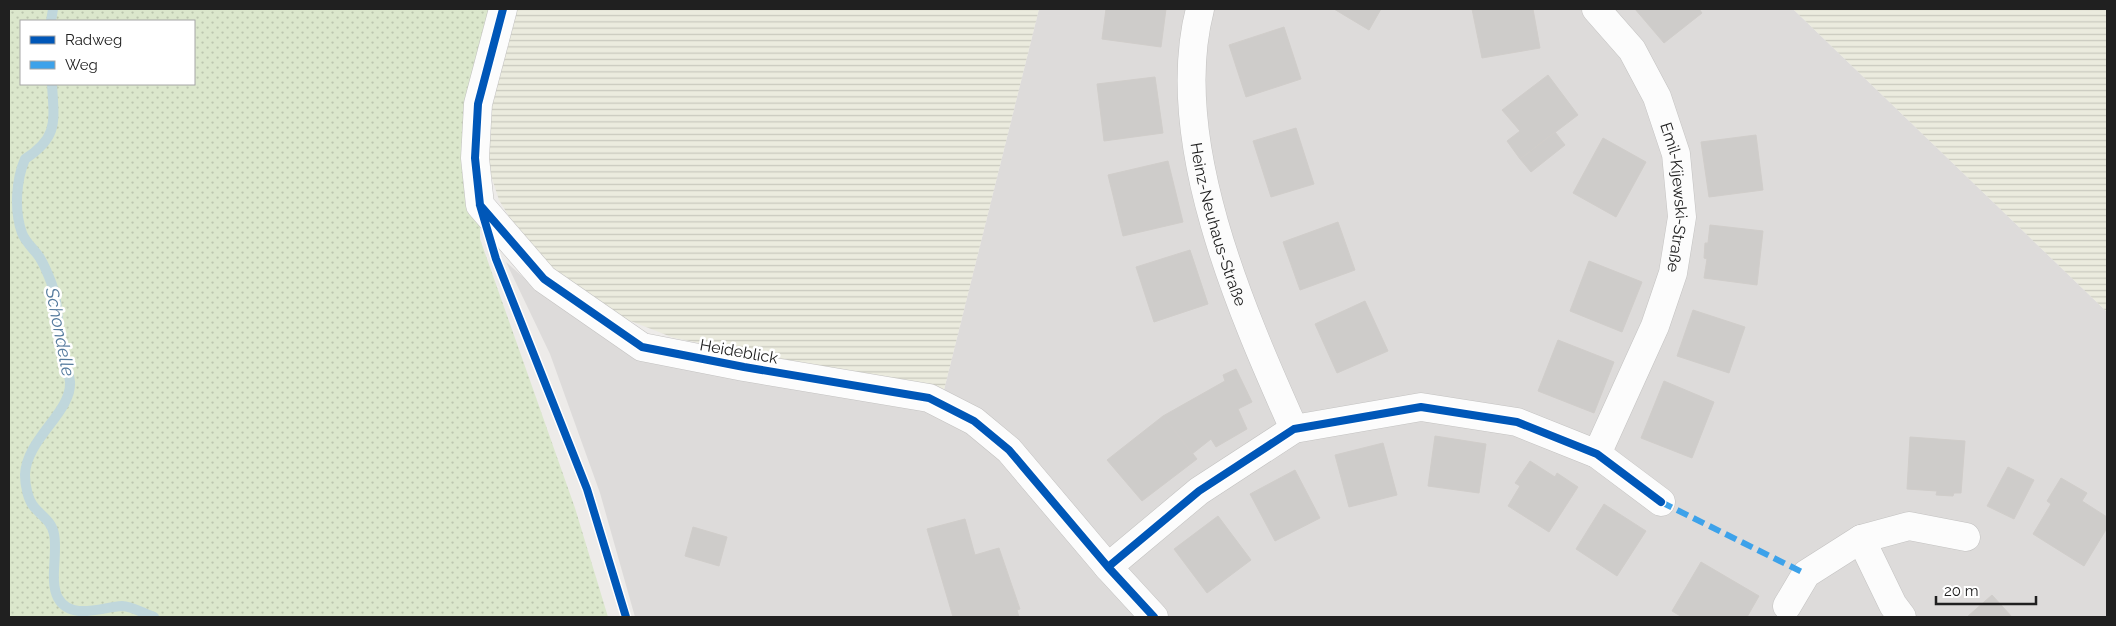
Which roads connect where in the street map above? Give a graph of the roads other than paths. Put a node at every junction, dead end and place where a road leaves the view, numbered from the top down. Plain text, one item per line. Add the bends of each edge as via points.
1 (504, 9) edge
2 (1200, 9) edge
3 (1596, 9) edge
4 (1294, 429) junction
5 (1597, 454) junction
6 (1661, 502) dead end
7 (1966, 537) dead end
8 (1861, 538) junction
9 (1108, 567) junction
10 (1787, 606) dead end
11 (1154, 617) edge
12 (1902, 617) edge

1 - 9 street, Heideblick via 478,104 475,158 480,205 544,279 642,347 928,398 974,421 1009,450
2 - 4 street, Heinz-Neuhaus-Straße via 1195,28 1191,82 1196,132 1217,239
3 - 5 street, Emil-Kijewski-Straße via 1632,50 1657,97 1676,154 1682,216 1672,273 1655,326
4 - 5 street via 1421,406 1517,422
4 - 9 street via 1199,491
5 - 6 street
7 - 8 street via 1910,526
8 - 10 street via 1806,574
8 - 12 street via 1892,605
9 - 11 street, Heideblick

